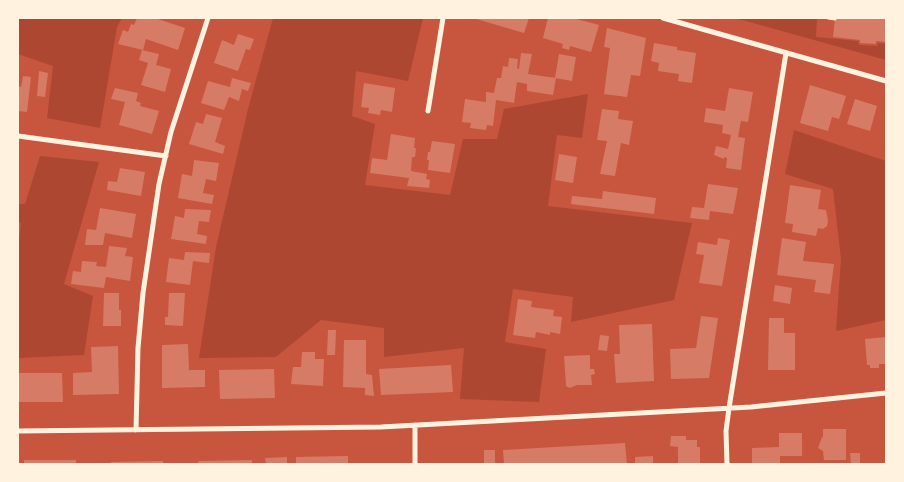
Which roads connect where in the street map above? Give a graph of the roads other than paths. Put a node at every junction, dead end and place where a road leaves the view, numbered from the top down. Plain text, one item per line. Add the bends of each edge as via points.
1 (208, 18) edge
2 (443, 18) edge
3 (663, 18) edge
4 (786, 53) junction
5 (886, 81) edge
6 (428, 111) dead end
7 (18, 136) edge
8 (166, 156) junction
9 (886, 393) edge
10 (729, 408) junction
11 (415, 425) junction
12 (136, 430) junction
13 (18, 431) edge
14 (415, 464) edge
15 (727, 464) edge

1 - 8 street
2 - 6 street
3 - 4 street
4 - 5 street
4 - 10 street
7 - 8 street
8 - 12 street via 143,293
9 - 10 street
10 - 11 street
10 - 15 street
11 - 12 street
11 - 14 street
12 - 13 street

